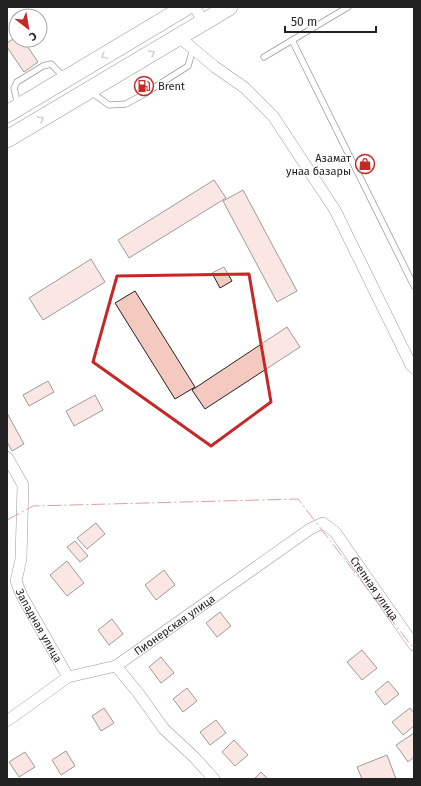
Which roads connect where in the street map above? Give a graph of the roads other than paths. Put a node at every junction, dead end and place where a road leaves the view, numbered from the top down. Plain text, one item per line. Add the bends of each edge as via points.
1 (186, 7) edge
2 (195, 7) edge
3 (229, 7) edge
4 (348, 7) edge
5 (203, 22) junction
6 (179, 37) junction
7 (292, 40) junction
8 (193, 48) junction
9 (264, 57) dead end
10 (66, 79) junction
11 (83, 94) junction
12 (13, 111) edge
13 (7, 139) edge
14 (414, 286) edge
15 (414, 368) edge
16 (7, 457) edge
17 (335, 532) joint
18 (414, 645) edge
19 (116, 666) junction
20 (68, 677) junction
21 (7, 721) edge
22 (214, 779) edge

1 -> 10 main road
2 - 5 street
3 - 5 main road
4 - 7 lane
5 - 6 main road
6 - 8 street
11 -> 6 main road
7 - 9 lane
7 - 14 lane
8 - 11 lane via 188,66 126,104 109,105
8 - 15 street via 245,88 273,116 335,210
10 - 11 main road
10 - 12 main road
10 - 12 lane via 51,64 43,66 17,82 14,88
13 -> 11 main road
16 - 20 street, Западная улица via 23,485 21,559 16,581
17 - 18 street, Степная улица
17 - 19 street, Пионерская улица via 322,522 310,529
19 - 20 street, Пионерская улица
19 - 22 street via 164,730
20 - 21 street, Пионерская улица

